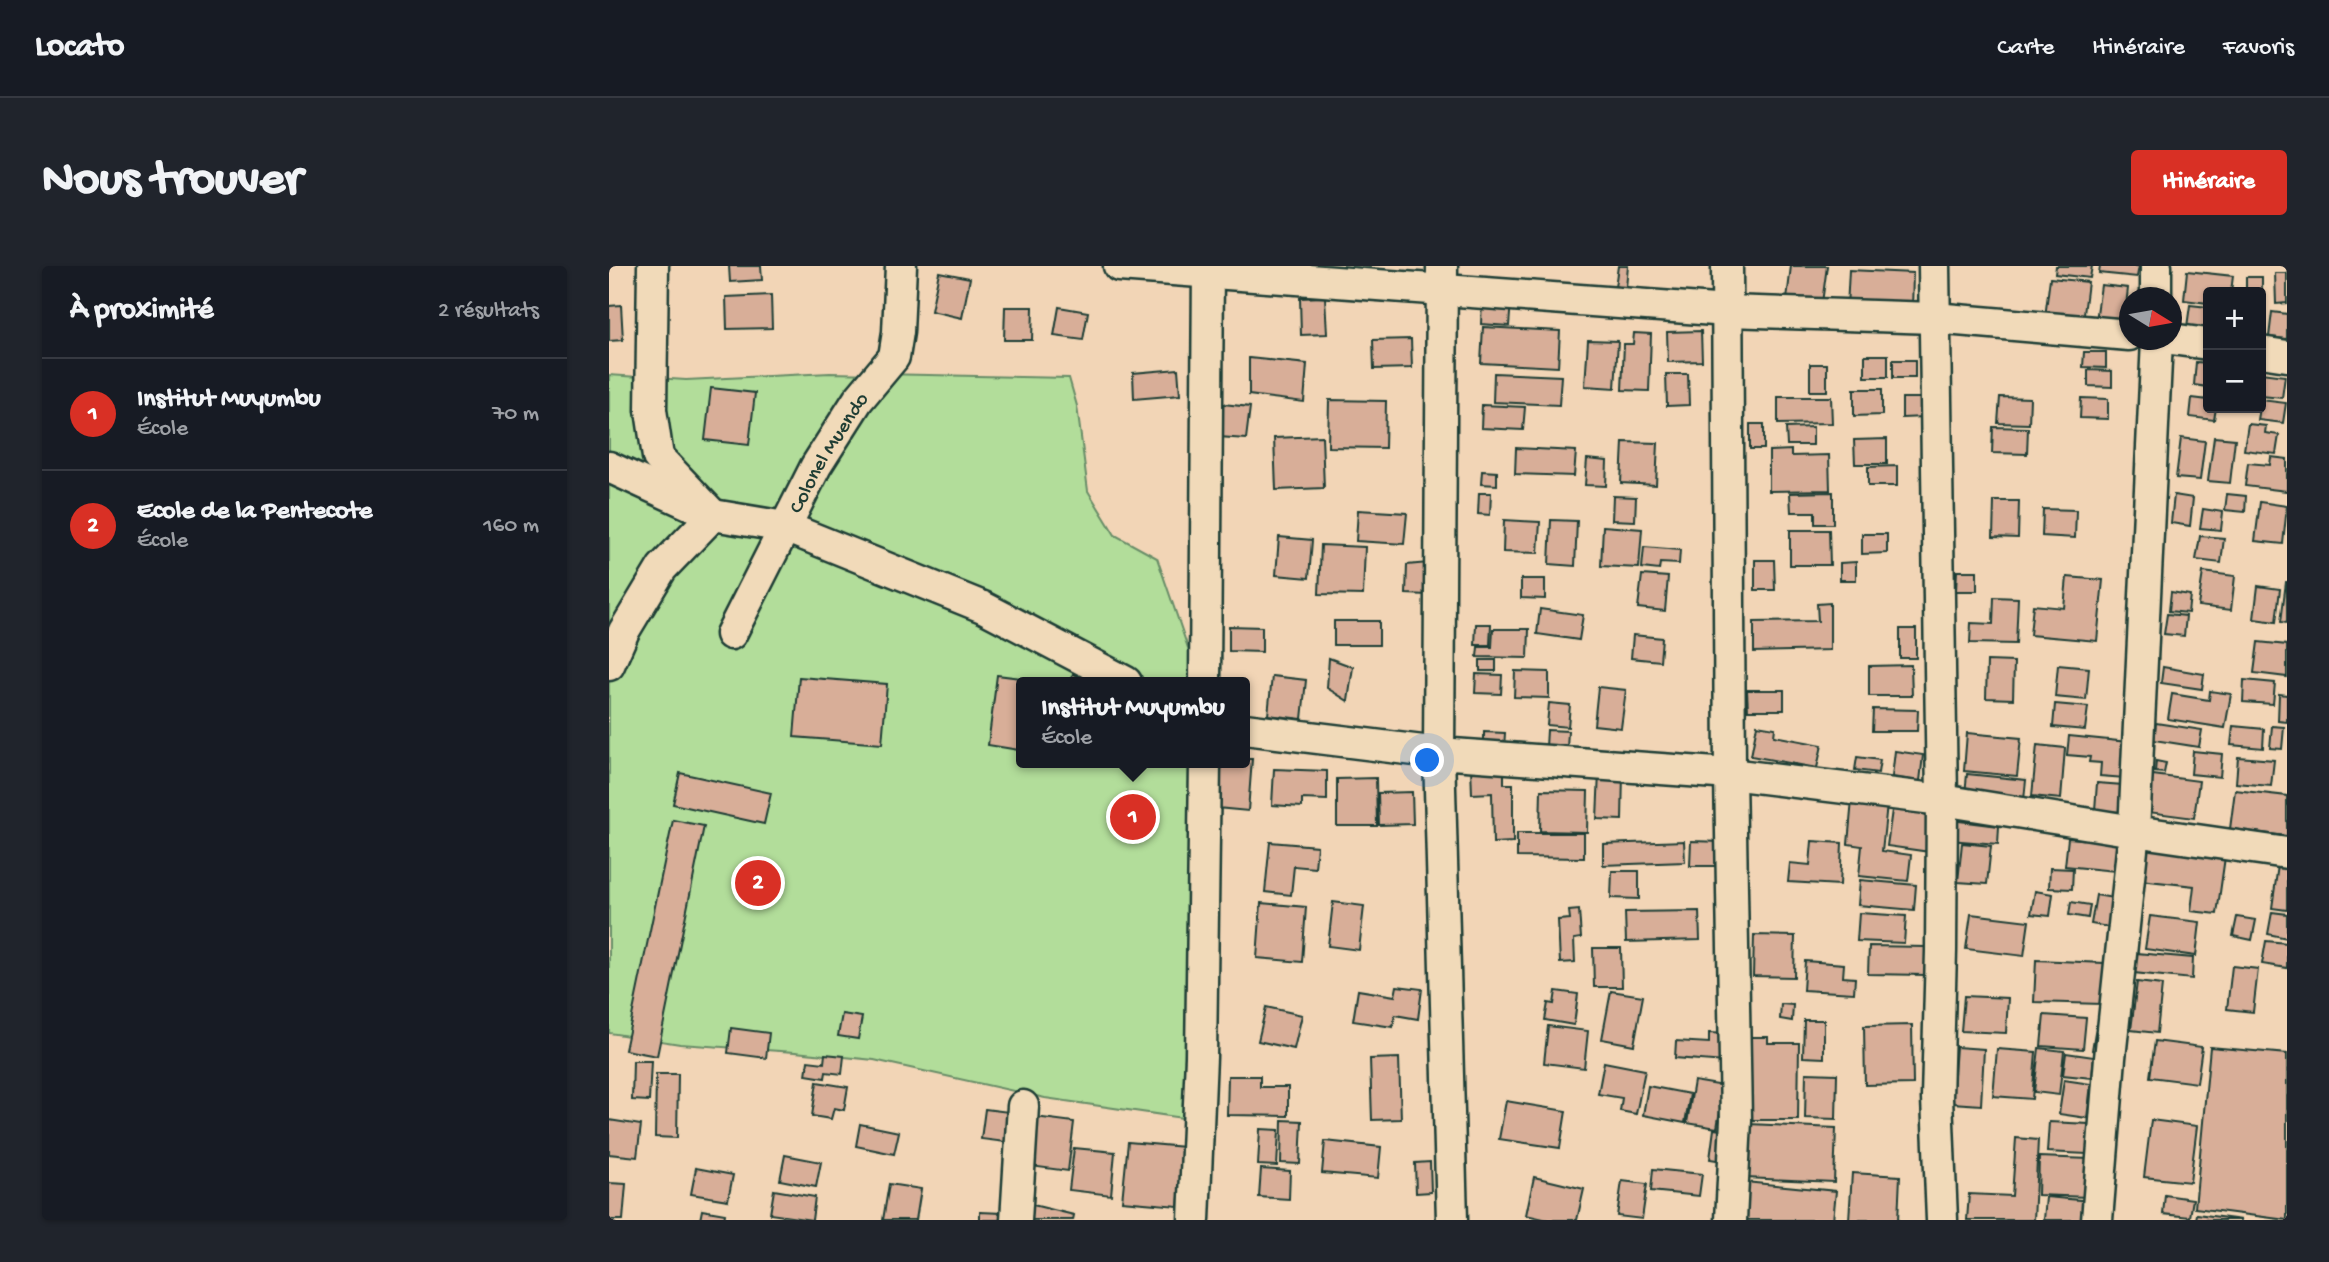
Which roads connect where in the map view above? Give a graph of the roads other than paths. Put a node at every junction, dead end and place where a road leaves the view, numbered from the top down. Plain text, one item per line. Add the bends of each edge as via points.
1 (653, 266) edge
2 (901, 266) edge
3 (1118, 266) edge
4 (1727, 266) edge
5 (1934, 266) edge
6 (2156, 266) edge
7 (1208, 269) edge
8 (1442, 278) edge
9 (2156, 287) edge
10 (1728, 311) junction
11 (1934, 318) junction
12 (2119, 333) edge
13 (2182, 340) edge
14 (2203, 343) edge
15 (2157, 350) edge
16 (2266, 353) edge
17 (2287, 356) edge
18 (609, 467) edge
19 (713, 515) junction
20 (785, 527) junction
21 (731, 634) dead end
22 (609, 665) edge
23 (1116, 677) edge
24 (1205, 677) edge
25 (1250, 730) edge
26 (1439, 753) junction
27 (1205, 768) edge
28 (1730, 774) junction
29 (1942, 800) junction
30 (2134, 831) junction
31 (2287, 852) edge
32 (1023, 1106) dead end
33 (1016, 1220) edge
34 (1194, 1220) edge
35 (1452, 1220) edge
36 (1731, 1220) edge
37 (1942, 1220) edge
38 (2097, 1220) edge

1 - 19 street via 651,410 658,457
2 - 20 street, Colonel Muendo via 894,357 858,400 816,466
3 - 7 street
4 - 10 street
5 - 11 street
6 - 9 street
7 - 8 street
7 - 24 street
8 - 10 street
8 - 26 street
10 - 11 street
10 - 28 street
11 - 12 street
11 - 29 street
13 - 14 street
15 - 30 street
16 - 17 street
18 - 19 street
19 - 20 street
19 - 22 street via 661,568
20 - 21 street, Colonel Muendo
20 - 23 street via 983,607
25 - 26 street
26 - 28 street
26 - 35 street
27 - 34 street
28 - 29 street
28 - 36 street via 1736,1120
29 - 30 street
29 - 37 street via 1937,1098
30 - 31 street
30 - 38 street
32 - 33 street

